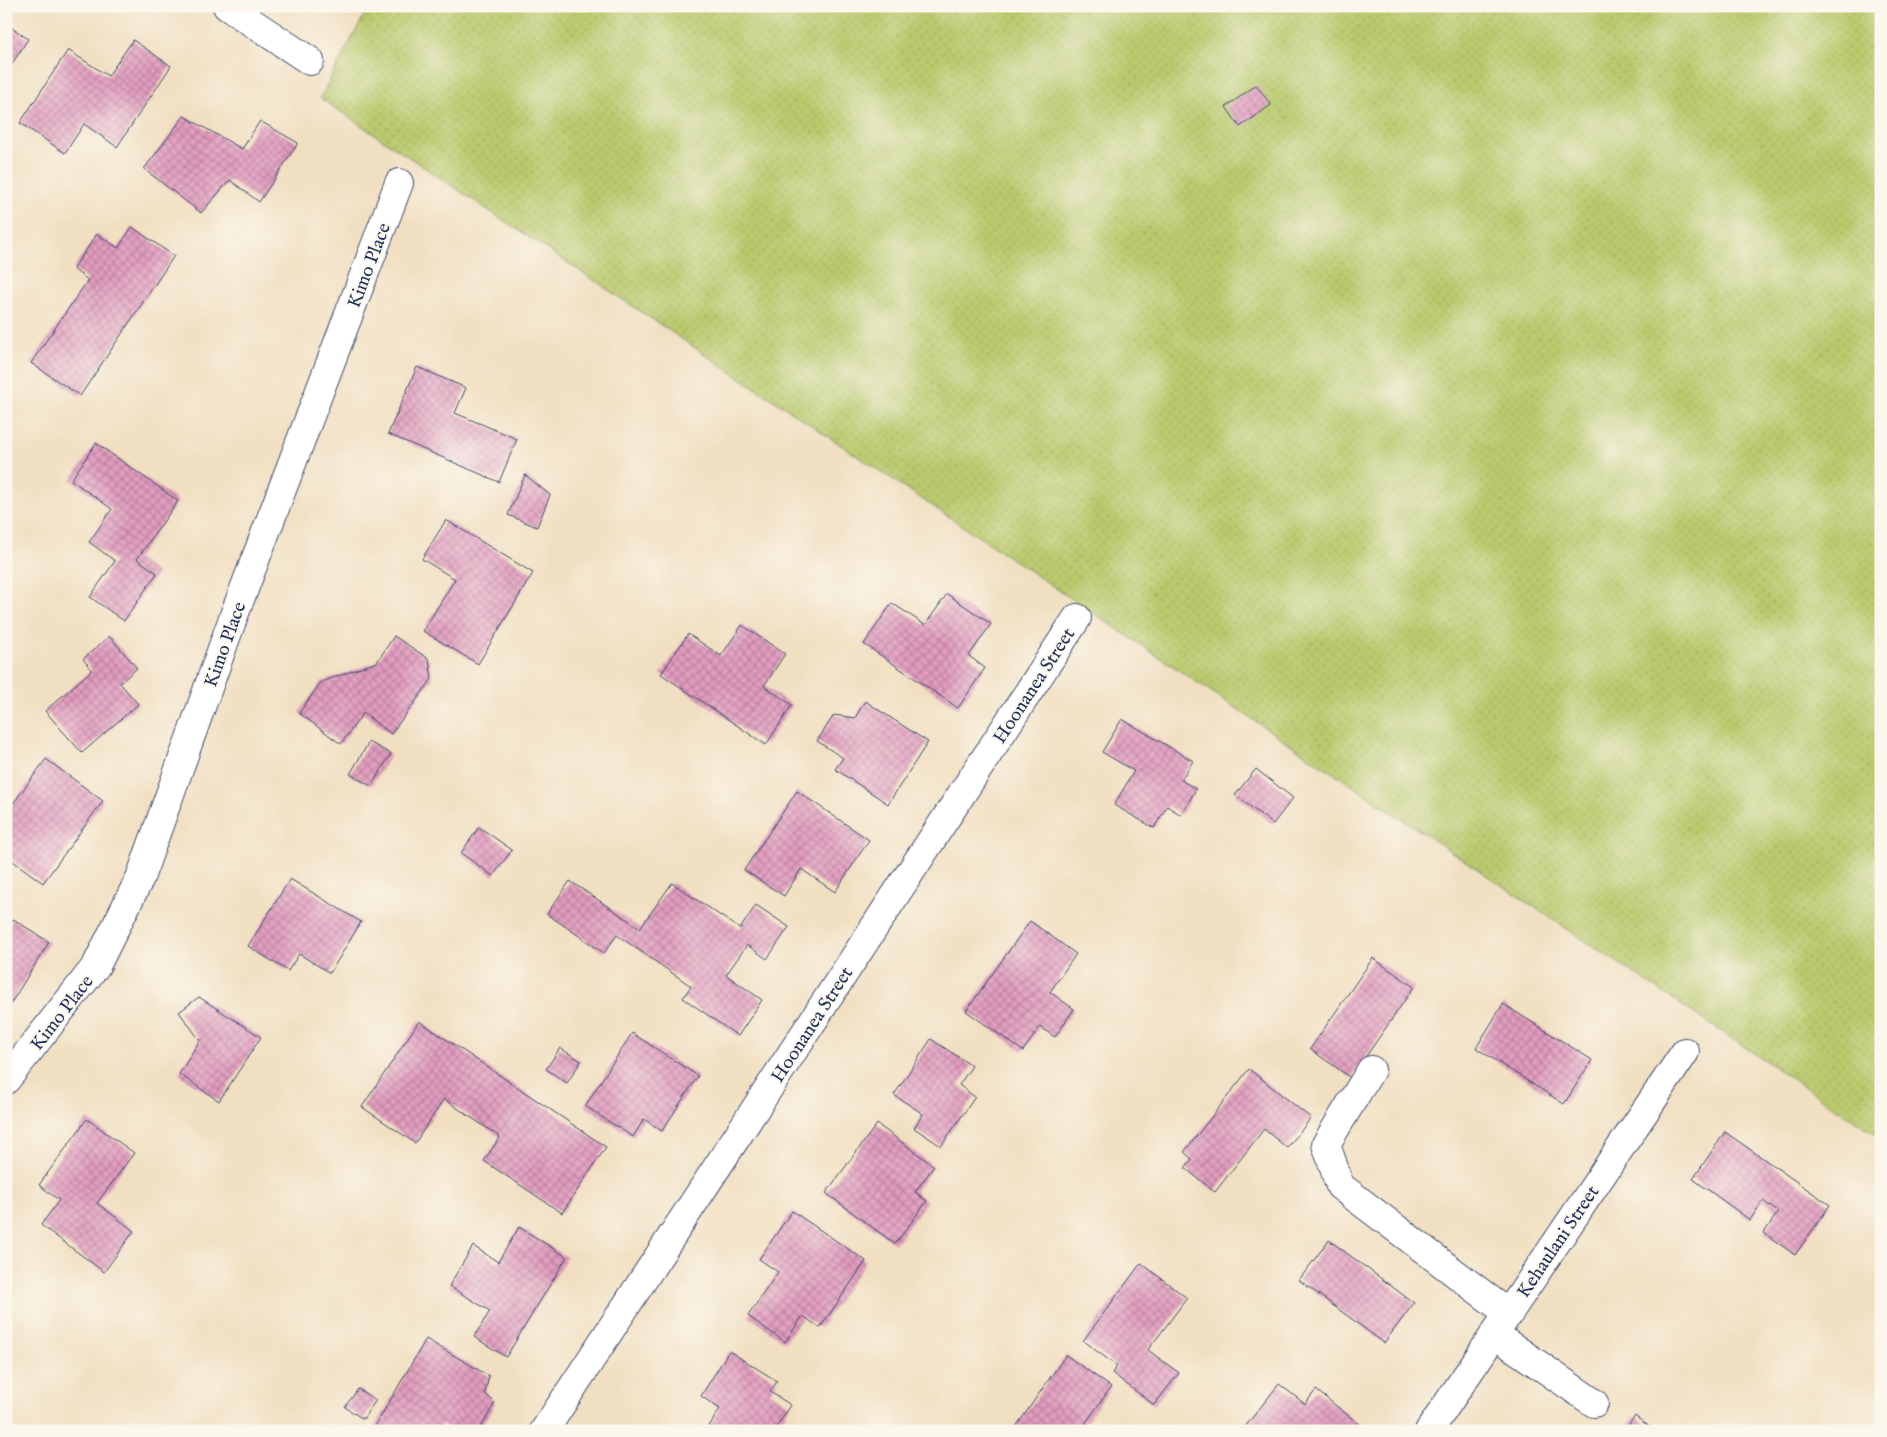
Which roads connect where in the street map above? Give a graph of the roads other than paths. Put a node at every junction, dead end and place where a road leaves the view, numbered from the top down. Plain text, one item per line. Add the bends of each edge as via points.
1 (227, 6) edge
2 (310, 61) dead end
3 (399, 183) dead end
4 (1077, 618) dead end
5 (1685, 1052) dead end
6 (1371, 1070) dead end
7 (6, 1080) edge
8 (1501, 1324) junction
9 (1594, 1402) dead end
10 (544, 1431) edge
11 (1429, 1431) edge

1 - 2 street
3 - 7 street, Kimo Place via 233,618 140,878 96,966
4 - 10 street, Hoonanea Street
5 - 8 street, Kehaulani Street
6 - 8 street via 1326,1144 1340,1186
8 - 9 street
8 - 11 street, Kehaulani Street

